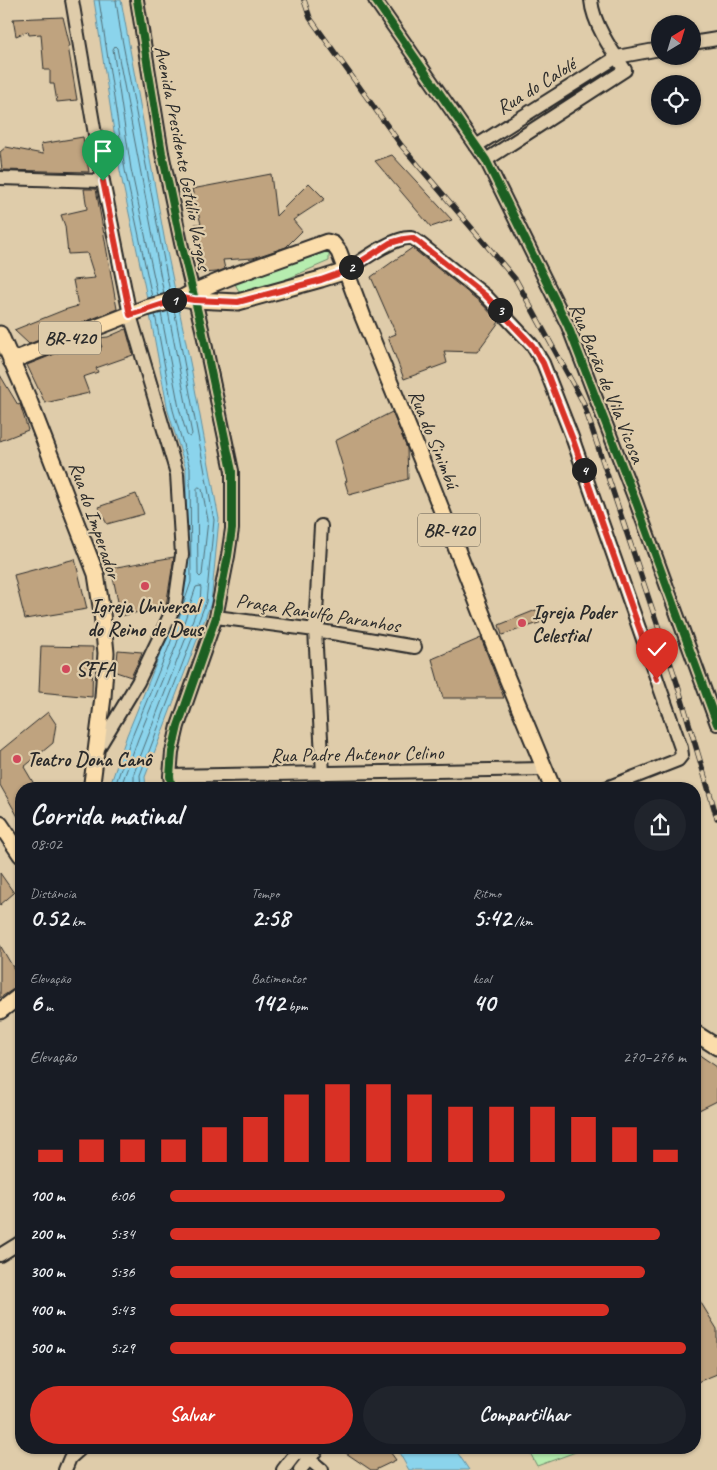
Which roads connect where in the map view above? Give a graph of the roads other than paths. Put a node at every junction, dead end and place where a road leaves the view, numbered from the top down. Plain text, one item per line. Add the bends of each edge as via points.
1 (72, 0) edge
2 (137, 0) edge
3 (375, 0) edge
4 (592, 0) edge
5 (717, 38) edge
6 (701, 41) edge
7 (651, 51) edge
8 (617, 57) junction
9 (476, 146) junction
10 (486, 160) junction
11 (0, 178) edge
12 (103, 181) junction
13 (346, 271) junction
14 (232, 276) junction
15 (187, 297) junction
16 (238, 302) junction
17 (130, 315) junction
18 (0, 334) edge
19 (6, 363) edge
20 (321, 526) dead end
21 (216, 617) junction
22 (315, 630) junction
23 (415, 648) dead end
24 (717, 724) edge
25 (96, 753) junction
26 (546, 769) junction
27 (323, 774) junction
28 (170, 776) junction
29 (92, 782) edge
30 (171, 782) edge
31 (551, 782) edge
32 (622, 782) edge
33 (0, 824) edge
34 (15, 846) edge
35 (15, 1000) edge
36 (0, 1011) edge
37 (701, 1038) edge
38 (717, 1048) edge
39 (15, 1246) edge
40 (0, 1255) edge
41 (74, 1454) edge
42 (295, 1454) edge
43 (313, 1454) edge
44 (65, 1470) edge
45 (283, 1470) edge
46 (300, 1470) edge
47 (322, 1470) edge

1 - 12 street
2 - 15 street, Avenida Presidente Getúlio Vargas via 162,153 181,243
3 - 9 street, Rua Barão de Vila Vicosa
4 - 8 street via 598,25
5 - 6 street
7 - 8 street
8 - 9 street, Rua do Calolé
8 - 10 street, Rua do Calolé via 625,70
9 - 10 street, Rua Barão de Vila Vicosa
10 - 24 street, Rua Barão de Vila Vicosa via 568,326
11 - 12 street
12 - 17 street
13 - 14 main road, BR-420 via 336,247 327,242
13 - 16 main road, BR-420
13 - 26 main road, Rua do Sinimbú / BR-420
13 - 32 street via 390,243 412,238 486,296 532,345 543,363 681,748 682,755 678,760
14 - 15 main road, BR-420
14 - 16 main road via 229,289
15 - 16 main road, BR-420
15 - 17 main road, BR-420
15 - 21 street, Avenida Presidente Getúlio Vargas via 232,471 232,529
17 - 19 main road, BR-420
17 - 25 street via 177,474 182,555 175,605 138,682
18 - 19 main road, Rua do Imperador / BR-420
19 - 25 main road, Rua do Imperador / BR-420 via 28,398 96,574 106,652
20 - 22 street
21 - 22 street, Praça Ranulfo Paranhos
21 - 28 street, Avenida Presidente Getúlio Vargas via 178,726
22 - 23 street, Praça Ranulfo Paranhos
22 - 27 street
25 - 29 main road, Rua do Imperador / BR-420
26 - 27 street, Rua Padre Antenor Celino
26 - 31 main road, Rua do Sinimbú / BR-420
27 - 28 street, Rua Padre Antenor Celino
28 - 30 street, Avenida Presidente Getúlio Vargas
33 - 34 main road
35 - 36 main road
37 - 38 main road
39 - 40 street
41 - 44 street
42 - 45 street
43 - 46 street
43 - 47 street

